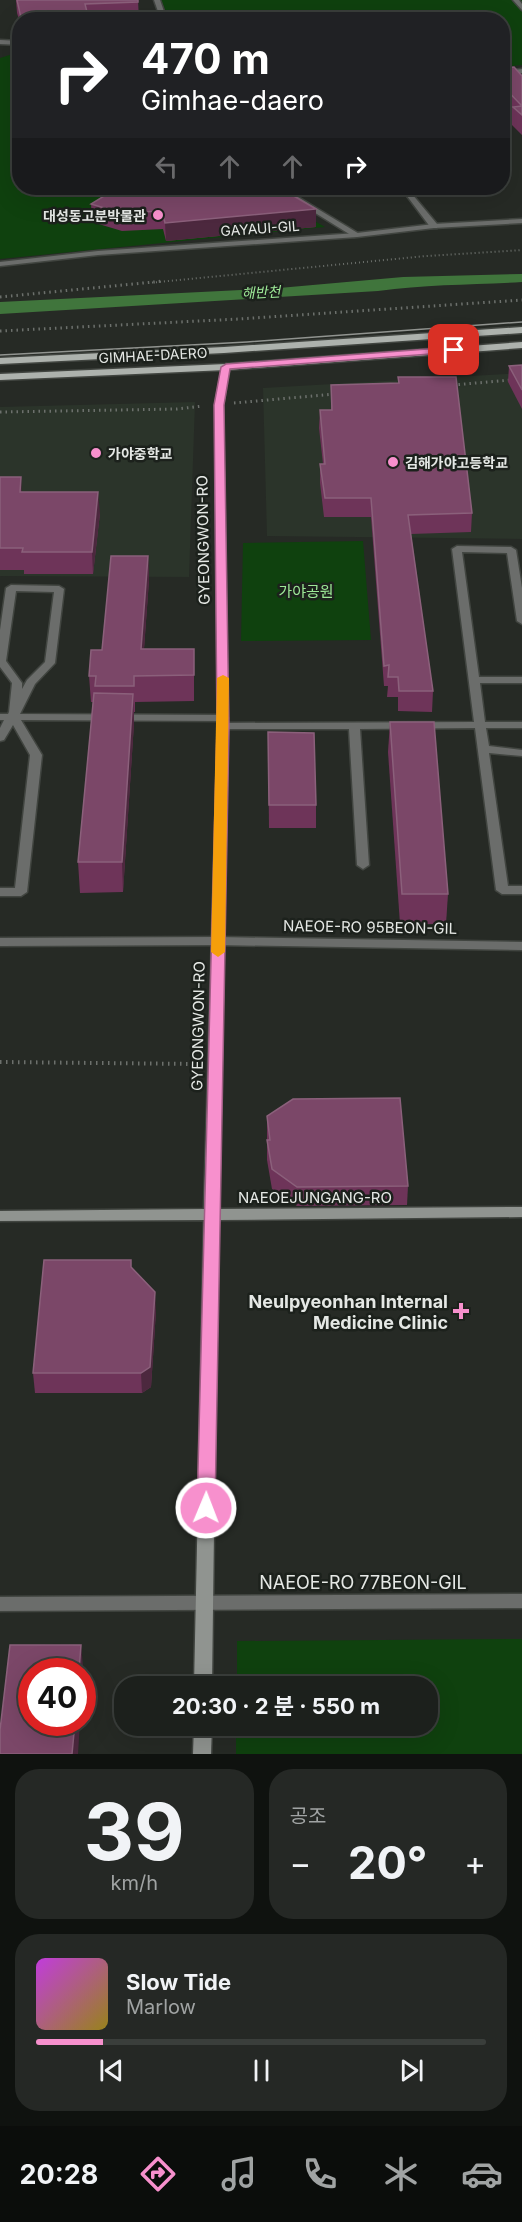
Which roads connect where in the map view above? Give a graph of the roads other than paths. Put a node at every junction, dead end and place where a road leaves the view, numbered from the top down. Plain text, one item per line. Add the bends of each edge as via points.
1 (516, 0) edge
2 (522, 8) edge
3 (290, 195) edge
4 (410, 195) edge
5 (522, 221) edge
6 (434, 226) junction
7 (357, 236) junction
8 (0, 264) edge
9 (522, 330) edge
10 (522, 345) edge
11 (0, 361) edge
12 (226, 367) junction
13 (0, 377) edge
14 (522, 621) edge
15 (474, 680) junction
16 (522, 680) edge
17 (0, 717) edge
18 (14, 717) junction
19 (223, 722) junction
20 (354, 725) junction
21 (480, 725) junction
22 (522, 725) edge
23 (0, 738) edge
24 (484, 749) junction
25 (522, 753) edge
26 (363, 865) dead end
27 (522, 890) edge
28 (0, 892) edge
29 (218, 941) junction
30 (0, 942) edge
31 (522, 946) edge
32 (522, 1212) edge
33 (213, 1215) junction
34 (0, 1216) edge
35 (522, 1601) edge
36 (205, 1603) junction
37 (0, 1604) edge
38 (203, 1676) edge
39 (203, 1736) edge
40 (202, 1754) edge

1 - 2 street
3 - 7 street
4 - 6 street
5 - 6 street, GAYAUI-GIL
6 - 7 street, GAYAUI-GIL
7 - 8 street, GAYAUI-GIL via 98,253
9 - 11 main road, GIMHAE-DAERO
10 - 12 main road, GIMHAE-DAERO
12 - 13 main road, GIMHAE-DAERO
12 - 19 street, GYEONGWON-RO via 219,405
14 - 15 street via 511,550 457,549
15 - 16 street
15 - 21 street
17 - 18 street
18 - 18 street via 32,681 50,663 59,589 11,588 1,661 17,683
18 - 19 street
18 - 23 street
18 - 28 street via 36,755 21,892
19 - 20 street
19 - 29 street, GYEONGWON-RO
20 - 21 street
20 - 26 street
21 - 22 street
21 - 24 street
24 - 25 street
24 - 27 street via 502,890
29 - 30 street, NAEOE-RO 95BEON-GIL
29 - 31 street, NAEOE-RO 95BEON-GIL
29 - 33 street, GYEONGWON-RO
32 - 33 street, NAEOEJUNGANG-RO
33 - 34 street, NAEOEJUNGANG-RO
33 - 36 street, GYEONGWON-RO
35 - 36 street, NAEOE-RO 77BEON-GIL
36 - 37 street, NAEOE-RO 77BEON-GIL
36 - 38 street, GYEONGWON-RO
39 - 40 street

